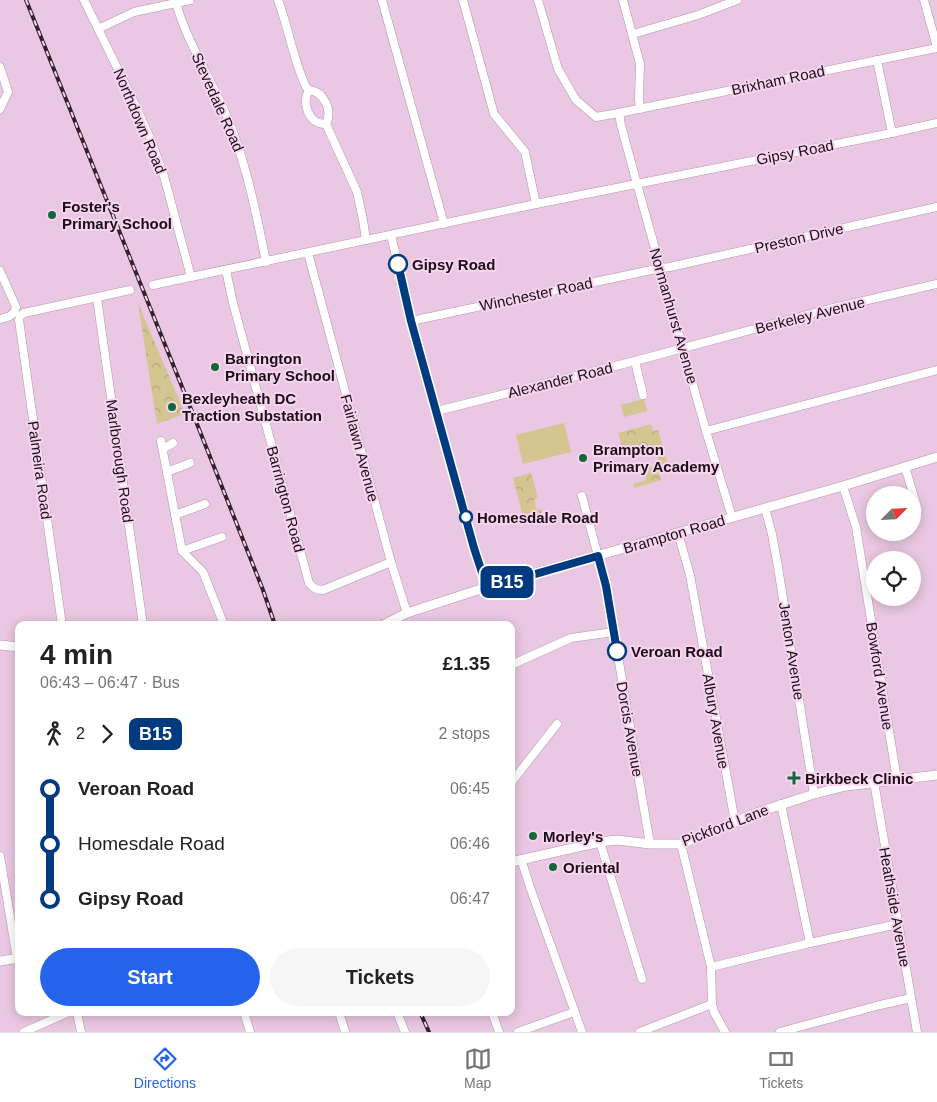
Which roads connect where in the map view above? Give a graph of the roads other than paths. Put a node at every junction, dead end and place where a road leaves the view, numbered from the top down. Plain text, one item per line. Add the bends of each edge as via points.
1 (84, 0) edge
2 (190, 0) edge
3 (278, 0) edge
4 (382, 0) edge
5 (464, 0) edge
6 (538, 0) edge
7 (623, 0) edge
8 (737, 0) edge
9 (924, 0) edge
10 (176, 3) junction
11 (98, 29) junction
12 (633, 34) junction
13 (937, 47) edge
14 (877, 60) junction
15 (0, 67) edge
16 (308, 90) junction
17 (0, 109) edge
18 (640, 109) junction
19 (620, 113) junction
20 (937, 123) edge
21 (326, 124) junction
22 (892, 133) junction
23 (637, 184) junction
24 (536, 204) junction
25 (937, 207) edge
26 (444, 224) junction
27 (391, 235) junction
28 (366, 240) junction
29 (308, 253) junction
30 (266, 262) junction
31 (661, 268) junction
32 (226, 270) junction
33 (0, 271) edge
34 (191, 277) junction
35 (937, 284) edge
36 (153, 285) dead end
37 (130, 290) dead end
38 (97, 298) junction
39 (18, 314) junction
40 (0, 319) edge
41 (411, 321) junction
42 (683, 348) junction
43 (635, 361) junction
44 (937, 370) edge
45 (643, 395) dead end
46 (437, 411) junction
47 (706, 431) junction
48 (173, 444) dead end
49 (937, 457) edge
50 (190, 463) dead end
51 (905, 467) junction
52 (167, 472) junction
53 (843, 486) junction
54 (911, 486) edge
55 (582, 496) dead end
56 (205, 504) dead end
57 (765, 508) junction
58 (175, 515) junction
59 (732, 518) junction
60 (678, 533) junction
61 (222, 537) dead end
62 (182, 551) junction
63 (598, 556) junction
64 (391, 562) junction
65 (487, 588) junction
66 (407, 613) junction
67 (61, 621) edge
68 (142, 621) edge
69 (222, 621) edge
70 (392, 621) edge
71 (613, 632) junction
72 (0, 645) edge
73 (15, 647) edge
74 (515, 663) edge
75 (557, 724) dead end
76 (937, 775) edge
77 (515, 778) edge
78 (897, 780) junction
79 (874, 782) junction
80 (814, 794) junction
81 (781, 804) junction
82 (735, 822) junction
83 (600, 842) junction
84 (650, 844) junction
85 (681, 844) junction
86 (0, 856) edge
87 (521, 859) junction
88 (515, 861) edge
89 (1, 869) edge
90 (898, 924) junction
91 (15, 942) edge
92 (810, 942) junction
93 (15, 958) edge
94 (0, 961) edge
95 (711, 967) junction
96 (642, 979) dead end
97 (911, 998) junction
98 (712, 1004) junction
99 (574, 1012) junction
100 (60, 1016) edge
101 (79, 1016) edge
102 (245, 1016) edge
103 (340, 1016) edge
104 (398, 1016) edge
105 (493, 1016) edge
106 (24, 1032) edge
107 (81, 1032) edge
108 (250, 1032) edge
109 (345, 1032) edge
110 (404, 1032) edge
111 (499, 1032) edge
112 (518, 1032) edge
113 (582, 1032) edge
114 (640, 1032) edge
115 (725, 1032) edge
116 (780, 1032) edge
117 (917, 1032) edge

1 - 11 street, Northdown Road
2 - 10 street
3 - 16 street via 299,72
4 - 26 street
5 - 24 street via 494,114 524,152
6 - 19 street, Brixham Road via 558,70 576,100 596,116
7 - 12 street
8 - 12 street
9 - 13 street
10 - 11 street via 134,12
10 - 30 street, Stevedale Road via 240,153
11 - 34 street, Northdown Road via 154,148
12 - 18 street via 640,64
13 - 14 street, Brixham Road
14 - 18 street, Brixham Road
14 - 22 street
15 - 17 street via 8,92
16 - 21 street via 320,95 326,103
16 - 21 street via 305,96 309,115 320,124
18 - 19 street, Brixham Road
19 - 23 street, Normanhurst Avenue
20 - 22 street, Gipsy Road
21 - 28 street via 357,192
22 - 23 street, Gipsy Road
23 - 24 street, Gipsy Road
23 - 31 street, Normanhurst Avenue
24 - 26 street, Gipsy Road
25 - 31 street, Preston Drive
26 - 27 street, Gipsy Road
27 - 28 street, Gipsy Road
27 - 41 street
28 - 29 street, Gipsy Road
29 - 30 street, Gipsy Road
29 - 64 street, Fairlawn Avenue
30 - 32 street, Gipsy Road
31 - 41 street, Winchester Road
31 - 42 street, Normanhurst Avenue
32 - 34 street, Gipsy Road
32 - 64 street, Barrington Road via 309,583 313,588 323,590
33 - 39 street, Palmeira Road
34 - 36 street, Gipsy Road
35 - 42 street, Berkeley Avenue
37 - 38 street
38 - 39 street
38 - 68 street, Marlborough Road
39 - 40 street
39 - 67 street, Palmeira Road
41 - 46 street
42 - 43 street, Alexander Road
42 - 47 street, Normanhurst Avenue
43 - 45 street
43 - 46 street, Alexander Road
44 - 47 street
46 - 65 street
47 - 59 street, Normanhurst Avenue
48 - 52 street via 162,445
49 - 51 street, Brampton Road
50 - 52 street
51 - 53 street, Brampton Road
51 - 54 street
52 - 58 street
53 - 57 street, Brampton Road
53 - 78 street, Bowford Avenue via 856,527
55 - 63 street, Dorcis Avenue
56 - 58 street
57 - 59 street, Brampton Road
57 - 80 street, Jenton Avenue via 778,568
58 - 62 street
59 - 60 street, Brampton Road
60 - 63 street, Brampton Road
60 - 82 street, Albury Avenue via 690,575
61 - 62 street
62 - 69 street via 203,572
63 - 65 street, Brampton Road
63 - 71 street, Dorcis Avenue
64 - 66 street, Fairlawn Avenue
65 - 66 street, Brampton Road
66 - 70 street, Brampton Road
71 - 74 street via 571,638
71 - 84 street, Dorcis Avenue
72 - 73 street
75 - 77 street
76 - 78 street, Pickford Lane
78 - 79 street, Pickford Lane
79 - 80 street, Pickford Lane
79 - 90 street, Heathside Avenue
80 - 81 street, Pickford Lane
81 - 82 street, Pickford Lane
81 - 92 street
82 - 85 street, Pickford Lane
83 - 84 street, Pickford Lane via 617,840
83 - 87 street, Pickford Lane
83 - 96 street
84 - 85 street, Pickford Lane
85 - 95 street
86 - 89 street
87 - 88 street, Pickford Lane
87 - 99 street
89 - 91 street
90 - 92 street
90 - 97 street, Heathside Avenue
92 - 95 street
93 - 94 street
95 - 98 street
97 - 116 street
97 - 117 street, Heathside Avenue
98 - 114 street
98 - 115 street
99 - 112 street
99 - 113 street
100 - 106 street
101 - 107 street
102 - 108 street
103 - 109 street
104 - 110 street
105 - 111 street

